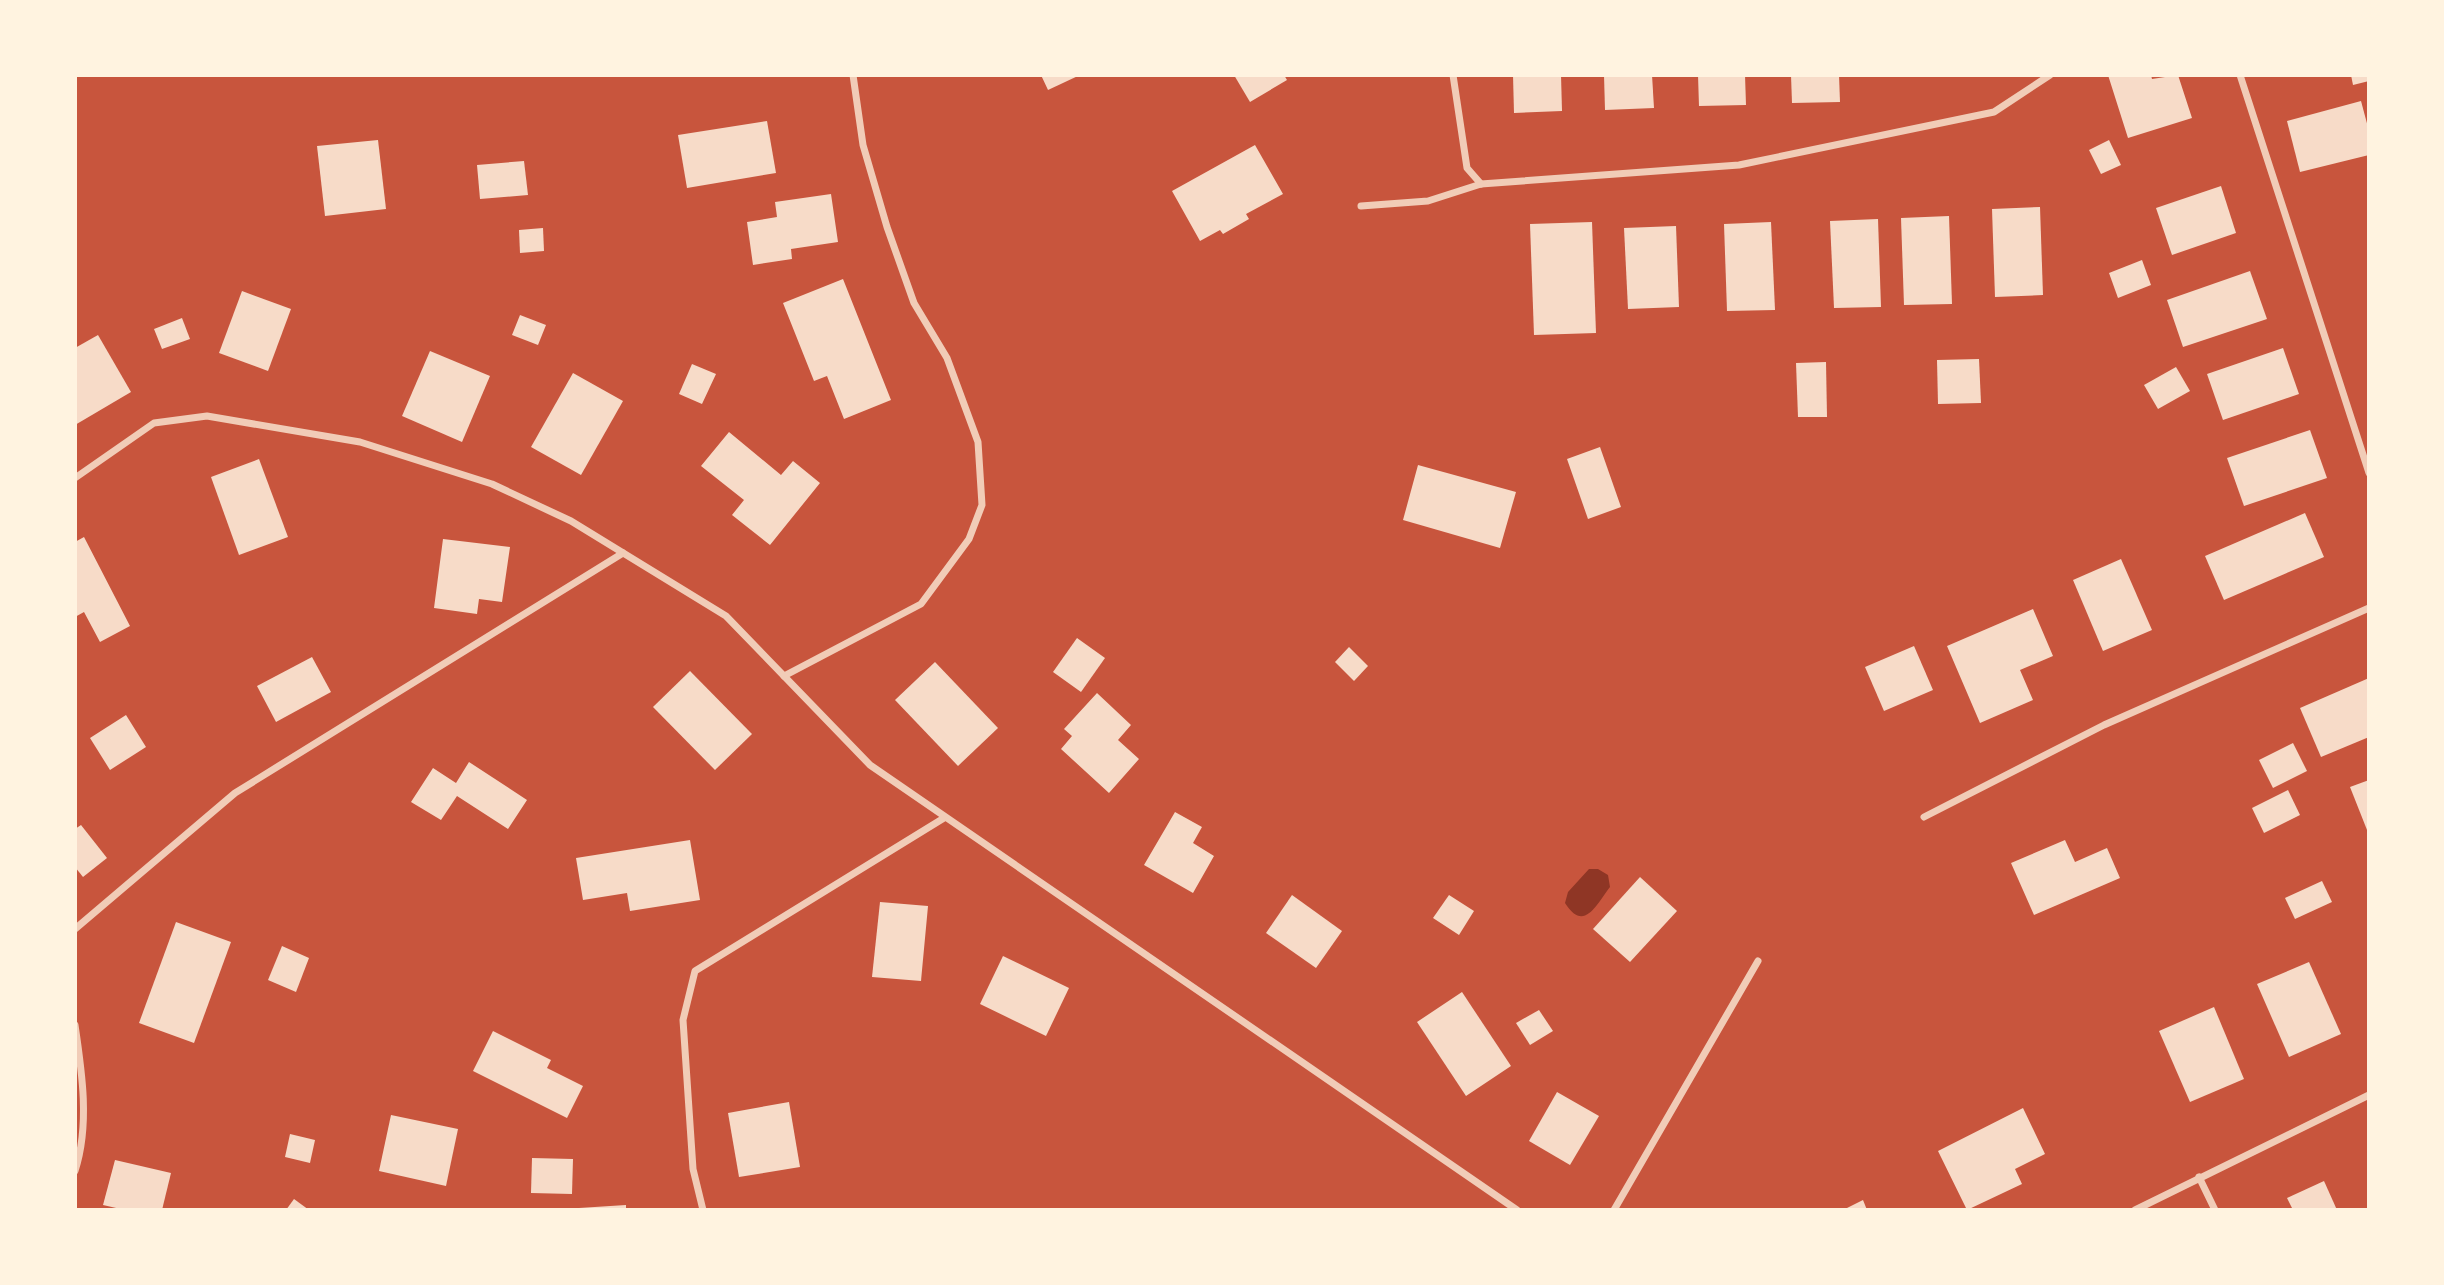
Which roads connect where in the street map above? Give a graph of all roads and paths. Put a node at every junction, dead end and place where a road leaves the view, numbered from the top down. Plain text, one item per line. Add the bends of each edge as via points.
1 (853, 75) edge
2 (1452, 75) edge
3 (2050, 75) edge
4 (2240, 75) edge
5 (1481, 184) junction
6 (1361, 206) dead end
7 (2369, 473) edge
8 (75, 478) edge
9 (623, 553) junction
10 (2369, 608) edge
11 (784, 676) junction
12 (1924, 817) dead end
13 (944, 818) junction
14 (75, 929) edge
15 (1758, 961) dead end
16 (75, 1025) edge
17 (2369, 1095) edge
18 (75, 1171) edge
19 (2199, 1177) junction
20 (703, 1210) edge
21 (1517, 1210) edge
22 (1614, 1210) edge
23 (2135, 1210) edge
24 (2215, 1210) edge

1 - 11 street via 863,145 887,227 914,303 947,358 978,442 982,505 969,539 922,604
2 - 5 street via 1467,168
3 - 5 street via 1994,112 1739,165
4 - 7 street
5 - 6 street via 1428,201
8 - 9 street via 154,423 207,416 360,442 492,484 571,521
9 - 11 street via 726,616
9 - 14 street via 235,793
10 - 12 street via 2104,725
11 - 13 street via 870,765
13 - 20 street via 695,971 683,1020 693,1169
13 - 21 street
15 - 22 street
16 - 18 street via 83,1083 82,1152
17 - 19 street
19 - 23 street
19 - 24 street

